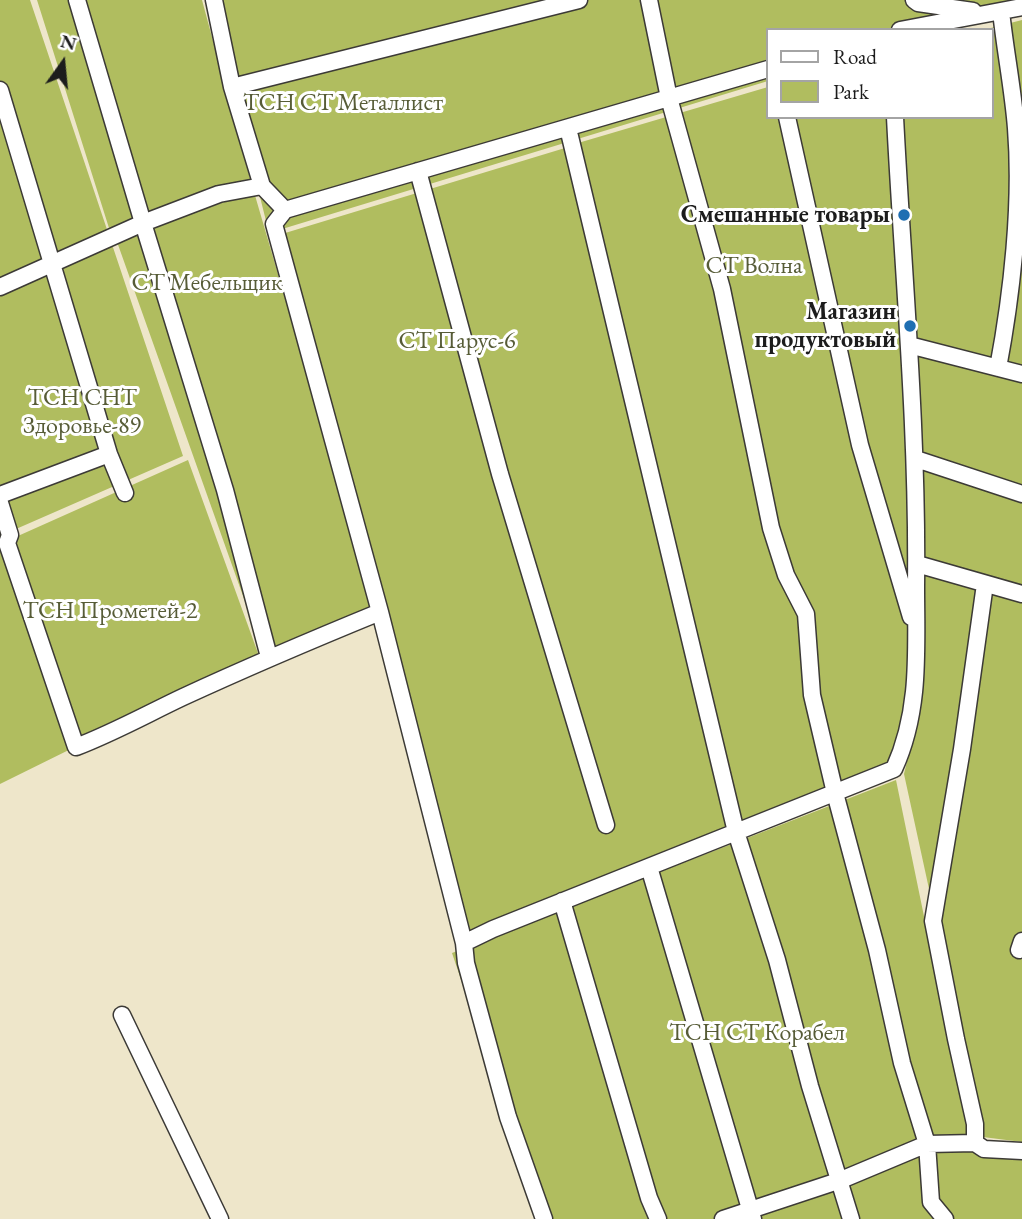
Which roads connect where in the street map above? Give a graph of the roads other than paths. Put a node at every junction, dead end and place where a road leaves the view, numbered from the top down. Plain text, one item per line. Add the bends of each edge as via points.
1 (78, 0) edge
2 (214, 0) edge
3 (579, 0) edge
4 (649, 0) edge
5 (915, 0) edge
6 (1022, 7) edge
7 (994, 12) junction
8 (910, 28) edge
9 (766, 70) edge
10 (232, 87) junction
11 (0, 90) edge
12 (669, 98) junction
13 (786, 119) edge
14 (895, 119) edge
15 (568, 128) junction
16 (418, 171) junction
17 (262, 186) junction
18 (285, 210) junction
19 (143, 223) junction
20 (52, 264) junction
21 (0, 286) edge
22 (909, 345) junction
23 (998, 368) junction
24 (1022, 374) edge
25 (109, 454) junction
26 (916, 459) junction
27 (125, 493) dead end
28 (1022, 494) edge
29 (0, 495) edge
30 (0, 503) edge
31 (4, 545) edge
32 (916, 564) junction
33 (985, 584) junction
34 (1022, 594) edge
35 (380, 612) junction
36 (916, 633) junction
37 (269, 657) junction
38 (835, 793) junction
39 (606, 825) dead end
40 (736, 832) junction
41 (649, 867) junction
42 (562, 901) junction
43 (464, 943) junction
44 (122, 1014) dead end
45 (975, 1143) junction
46 (927, 1144) junction
47 (1022, 1152) edge
48 (841, 1180) junction
49 (752, 1214) edge
50 (220, 1219) edge
51 (544, 1219) edge
52 (658, 1219) edge
53 (723, 1219) edge
54 (851, 1219) edge
55 (946, 1219) edge

1 - 19 street
2 - 10 street
3 - 10 street
4 - 12 street
5 - 7 street
6 - 7 street
7 - 8 street
7 - 23 street via 1016,129 1018,187
9 - 12 street
10 - 17 street
11 - 20 street
12 - 15 street
12 - 38 street via 722,289 771,528 786,575 806,614 812,695
13 - 36 street via 860,445
14 - 22 street
15 - 16 street
15 - 40 street
16 - 18 street
16 - 39 street via 500,474
17 - 18 street
17 - 19 street via 219,194
18 - 35 street via 274,224
19 - 20 street
19 - 37 street via 225,490
20 - 21 street
20 - 25 street
22 - 23 street
22 - 26 street
23 - 24 street
25 - 27 street
25 - 29 street
26 - 28 street
26 - 32 street
30 - 31 street via 10,535
31 - 37 street via 76,747
32 - 33 street
32 - 36 street
33 - 34 street
33 - 45 street via 933,921 975,1124
35 - 37 street
35 - 43 street
36 - 38 street via 915,695 906,744 894,769
38 - 40 street
38 - 46 street via 902,1063
40 - 41 street
40 - 48 street
41 - 42 street
41 - 49 street
42 - 43 street
42 - 52 street
43 - 51 street via 508,1117
44 - 50 street
45 - 46 street
45 - 47 street via 984,1149
46 - 48 street
46 - 55 street via 931,1202
48 - 49 street
48 - 54 street
49 - 53 street

